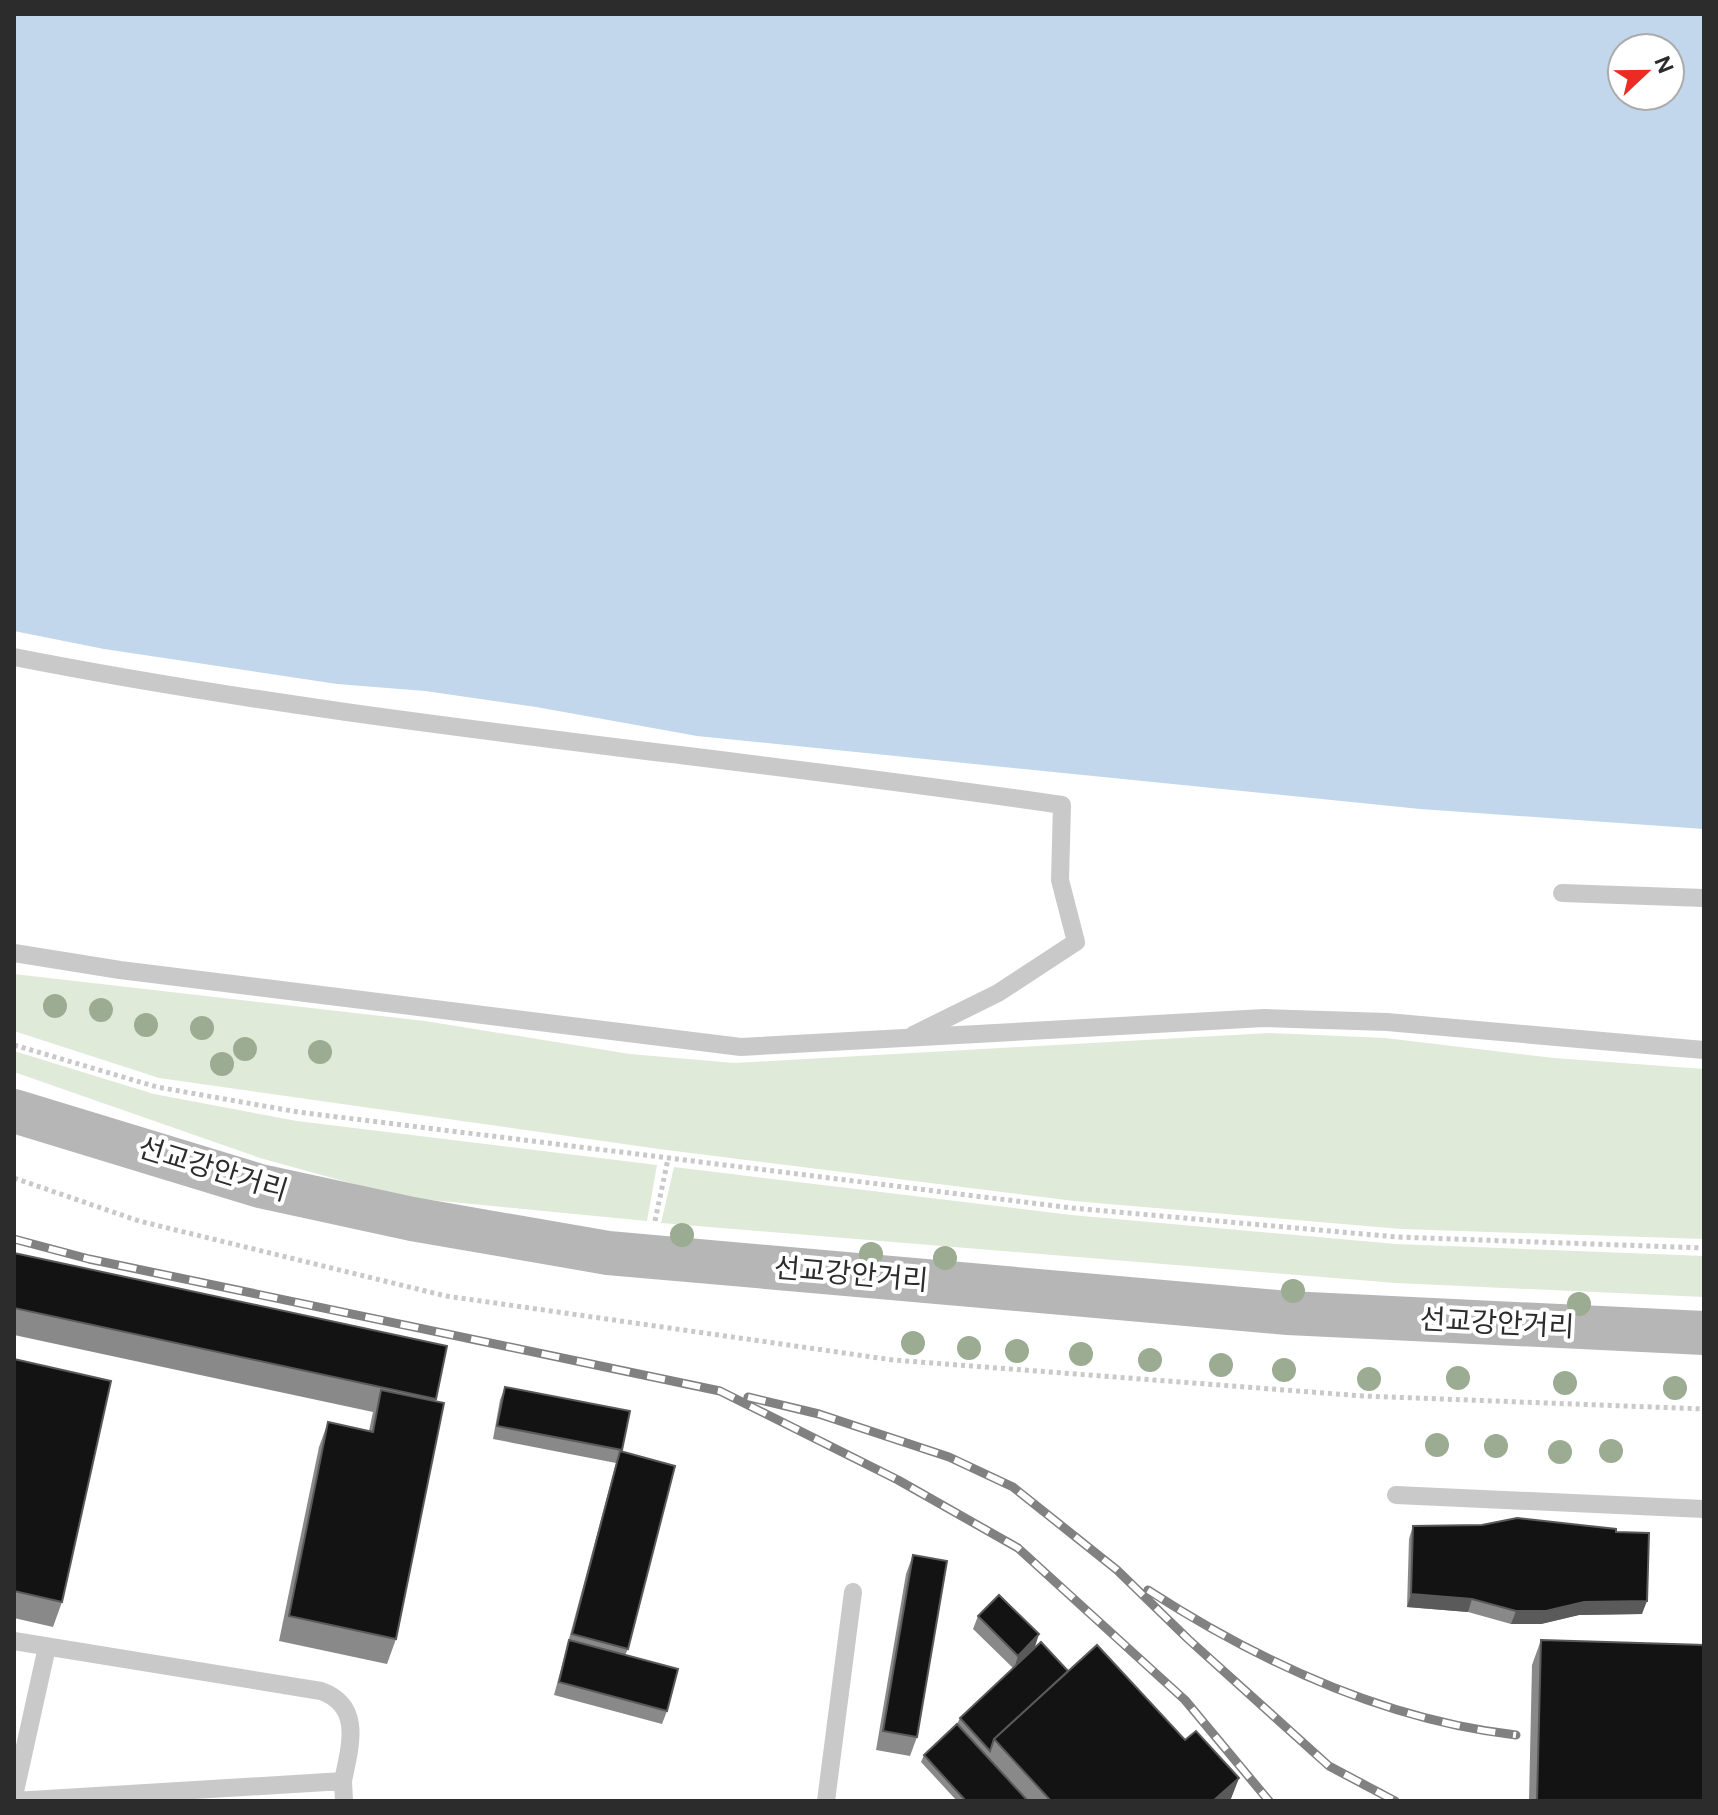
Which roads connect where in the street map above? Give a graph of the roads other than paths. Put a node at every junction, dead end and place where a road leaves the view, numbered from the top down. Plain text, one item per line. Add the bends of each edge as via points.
1 (14, 657) edge
2 (1562, 893) dead end
3 (1704, 898) edge
4 (14, 953) edge
5 (904, 1040) junction
6 (1704, 1050) edge
7 (14, 1111) edge
8 (1704, 1333) edge
9 (1396, 1495) dead end
10 (1704, 1509) edge
11 (853, 1592) dead end
12 (14, 1641) edge
13 (47, 1647) junction
14 (343, 1781) junction
15 (14, 1798) edge
16 (344, 1801) edge
17 (826, 1801) edge

1 - 5 lane via 113,677 433,723 1062,805 1060,880 1076,942 998,993
2 - 3 lane
4 - 5 lane via 741,1047
5 - 6 lane via 1264,1018 1387,1022
7 - 8 main road, 선교강안거리 via 260,1186 608,1253 1288,1313
9 - 10 lane
11 - 17 lane
12 - 13 lane
13 - 14 lane via 336,1696 350,1715
13 - 15 lane
14 - 15 lane
14 - 16 lane

